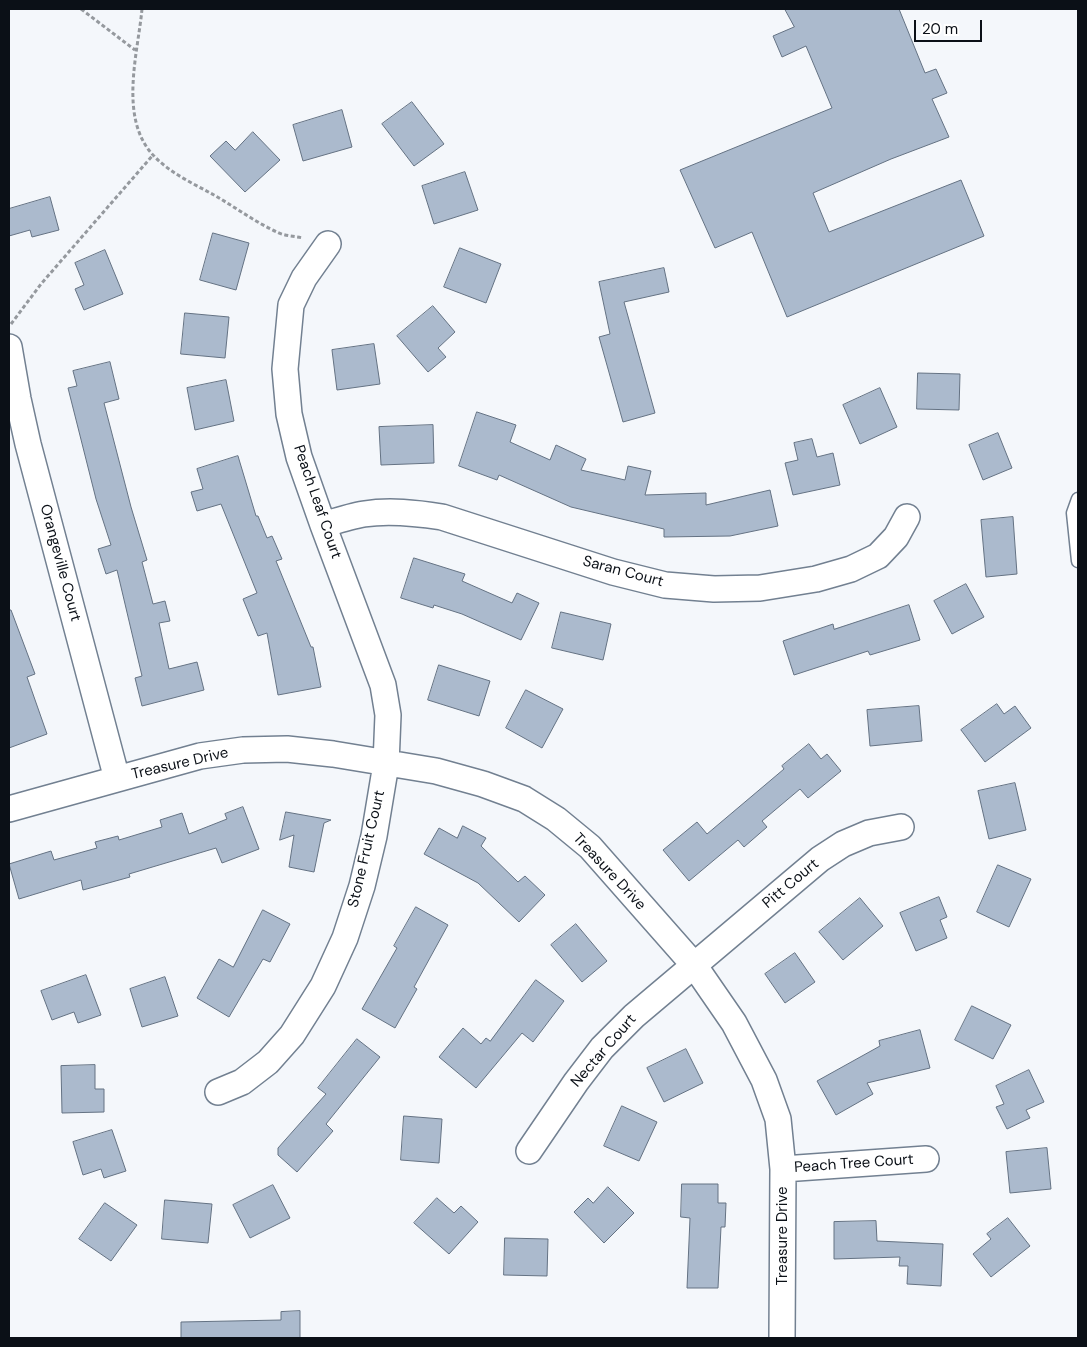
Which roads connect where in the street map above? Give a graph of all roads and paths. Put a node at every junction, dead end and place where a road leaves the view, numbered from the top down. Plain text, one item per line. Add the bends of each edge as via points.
1 (81, 9) edge
2 (142, 9) edge
3 (135, 50) junction
4 (153, 155) junction
5 (328, 244) joint
6 (9, 327) edge
7 (9, 347) edge
8 (1078, 499) edge
9 (907, 517) dead end
10 (323, 525) junction
11 (1078, 560) edge
12 (386, 764) junction
13 (117, 779) junction
14 (9, 809) edge
15 (901, 828) dead end
16 (694, 965) junction
17 (218, 1092) dead end
18 (529, 1151) dead end
19 (926, 1159) dead end
20 (783, 1169) junction
21 (782, 1338) edge

1 - 3 path
2 - 3 path
3 - 4 path via 133,97 136,124
4 - 5 path via 169,169 278,233
4 - 6 path via 41,284
5 - 10 street, Peach Leaf Court via 304,278 291,306 285,369 289,414 299,456
7 - 13 street, Orangeville Court via 28,444
8 - 11 lane via 1073,513
9 - 10 street, Saran Court via 896,537 878,556 851,570 760,588 714,589 665,585 613,572 442,517 386,512 363,514
10 - 12 street, Peach Leaf Court via 382,685 388,715
12 - 13 street, Treasure Drive via 296,750 243,750 200,756
12 - 16 street, Treasure Drive via 436,771 483,784 524,799 556,818 590,847
12 - 17 street, Stone Fruit Court via 362,886 323,986 292,1035 268,1062 242,1082
13 - 14 street, Treasure Drive
15 - 16 street, Pitt Court via 869,833 835,849
16 - 18 street, Nectar Court via 602,1048
16 - 20 street, Treasure Drive via 734,1023 764,1080 778,1119
19 - 20 street, Peach Tree Court
20 - 21 street, Treasure Drive

